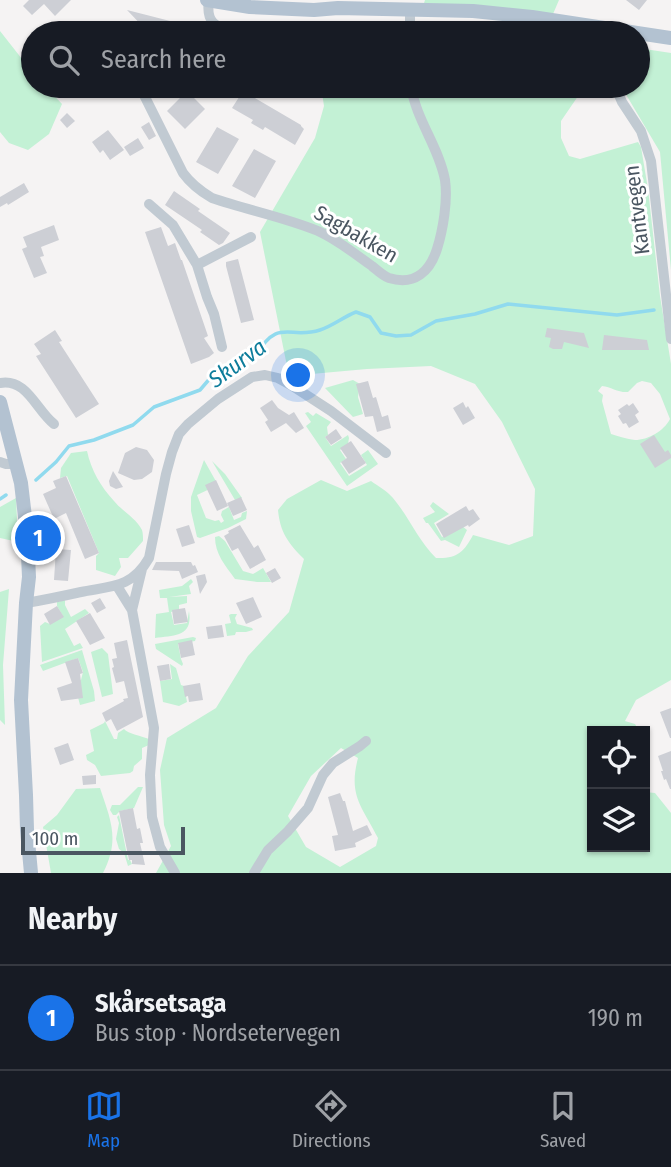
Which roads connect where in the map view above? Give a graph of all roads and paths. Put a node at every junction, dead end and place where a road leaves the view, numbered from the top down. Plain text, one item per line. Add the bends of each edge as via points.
1 (208, 0) edge
2 (410, 9) junction
3 (211, 21) edge
4 (410, 21) edge
5 (544, 21) edge
6 (650, 36) edge
7 (671, 38) edge
8 (147, 98) edge
9 (414, 98) edge
10 (620, 98) edge
11 (149, 204) dead end
12 (250, 237) dead end
13 (666, 250) edge
14 (197, 265) junction
15 (671, 339) edge
16 (222, 347) dead end
17 (0, 383) edge
18 (0, 402) edge
19 (54, 424) dead end
20 (386, 453) dead end
21 (0, 462) edge
22 (16, 464) junction
23 (142, 569) junction
24 (117, 586) junction
25 (26, 603) junction
26 (132, 610) junction
27 (366, 741) dead end
28 (31, 873) edge
29 (175, 873) edge
30 (254, 873) edge

1 - 2 main road via 314,10
1 - 3 street
2 - 4 street
2 - 5 main road
6 - 7 main road
8 - 9 street, Sagbakken via 183,173 199,191 322,233 384,276 403,280 419,276 434,257 446,191 436,151
10 - 13 street, Kantvegen via 647,144
11 - 14 street via 173,225
12 - 14 street
13 - 15 street, Kantvegen
14 - 16 street
17 - 19 street via 19,385
18 - 22 main road
20 - 23 street via 291,385 265,375 252,377 218,399 179,434 149,558
21 - 22 street
22 - 25 main road via 27,534
23 - 24 street
23 - 26 street
24 - 25 street
24 - 26 street
25 - 28 main road via 21,700
26 - 29 street via 154,728 152,817 160,847
27 - 30 street via 333,763 308,808 268,850

